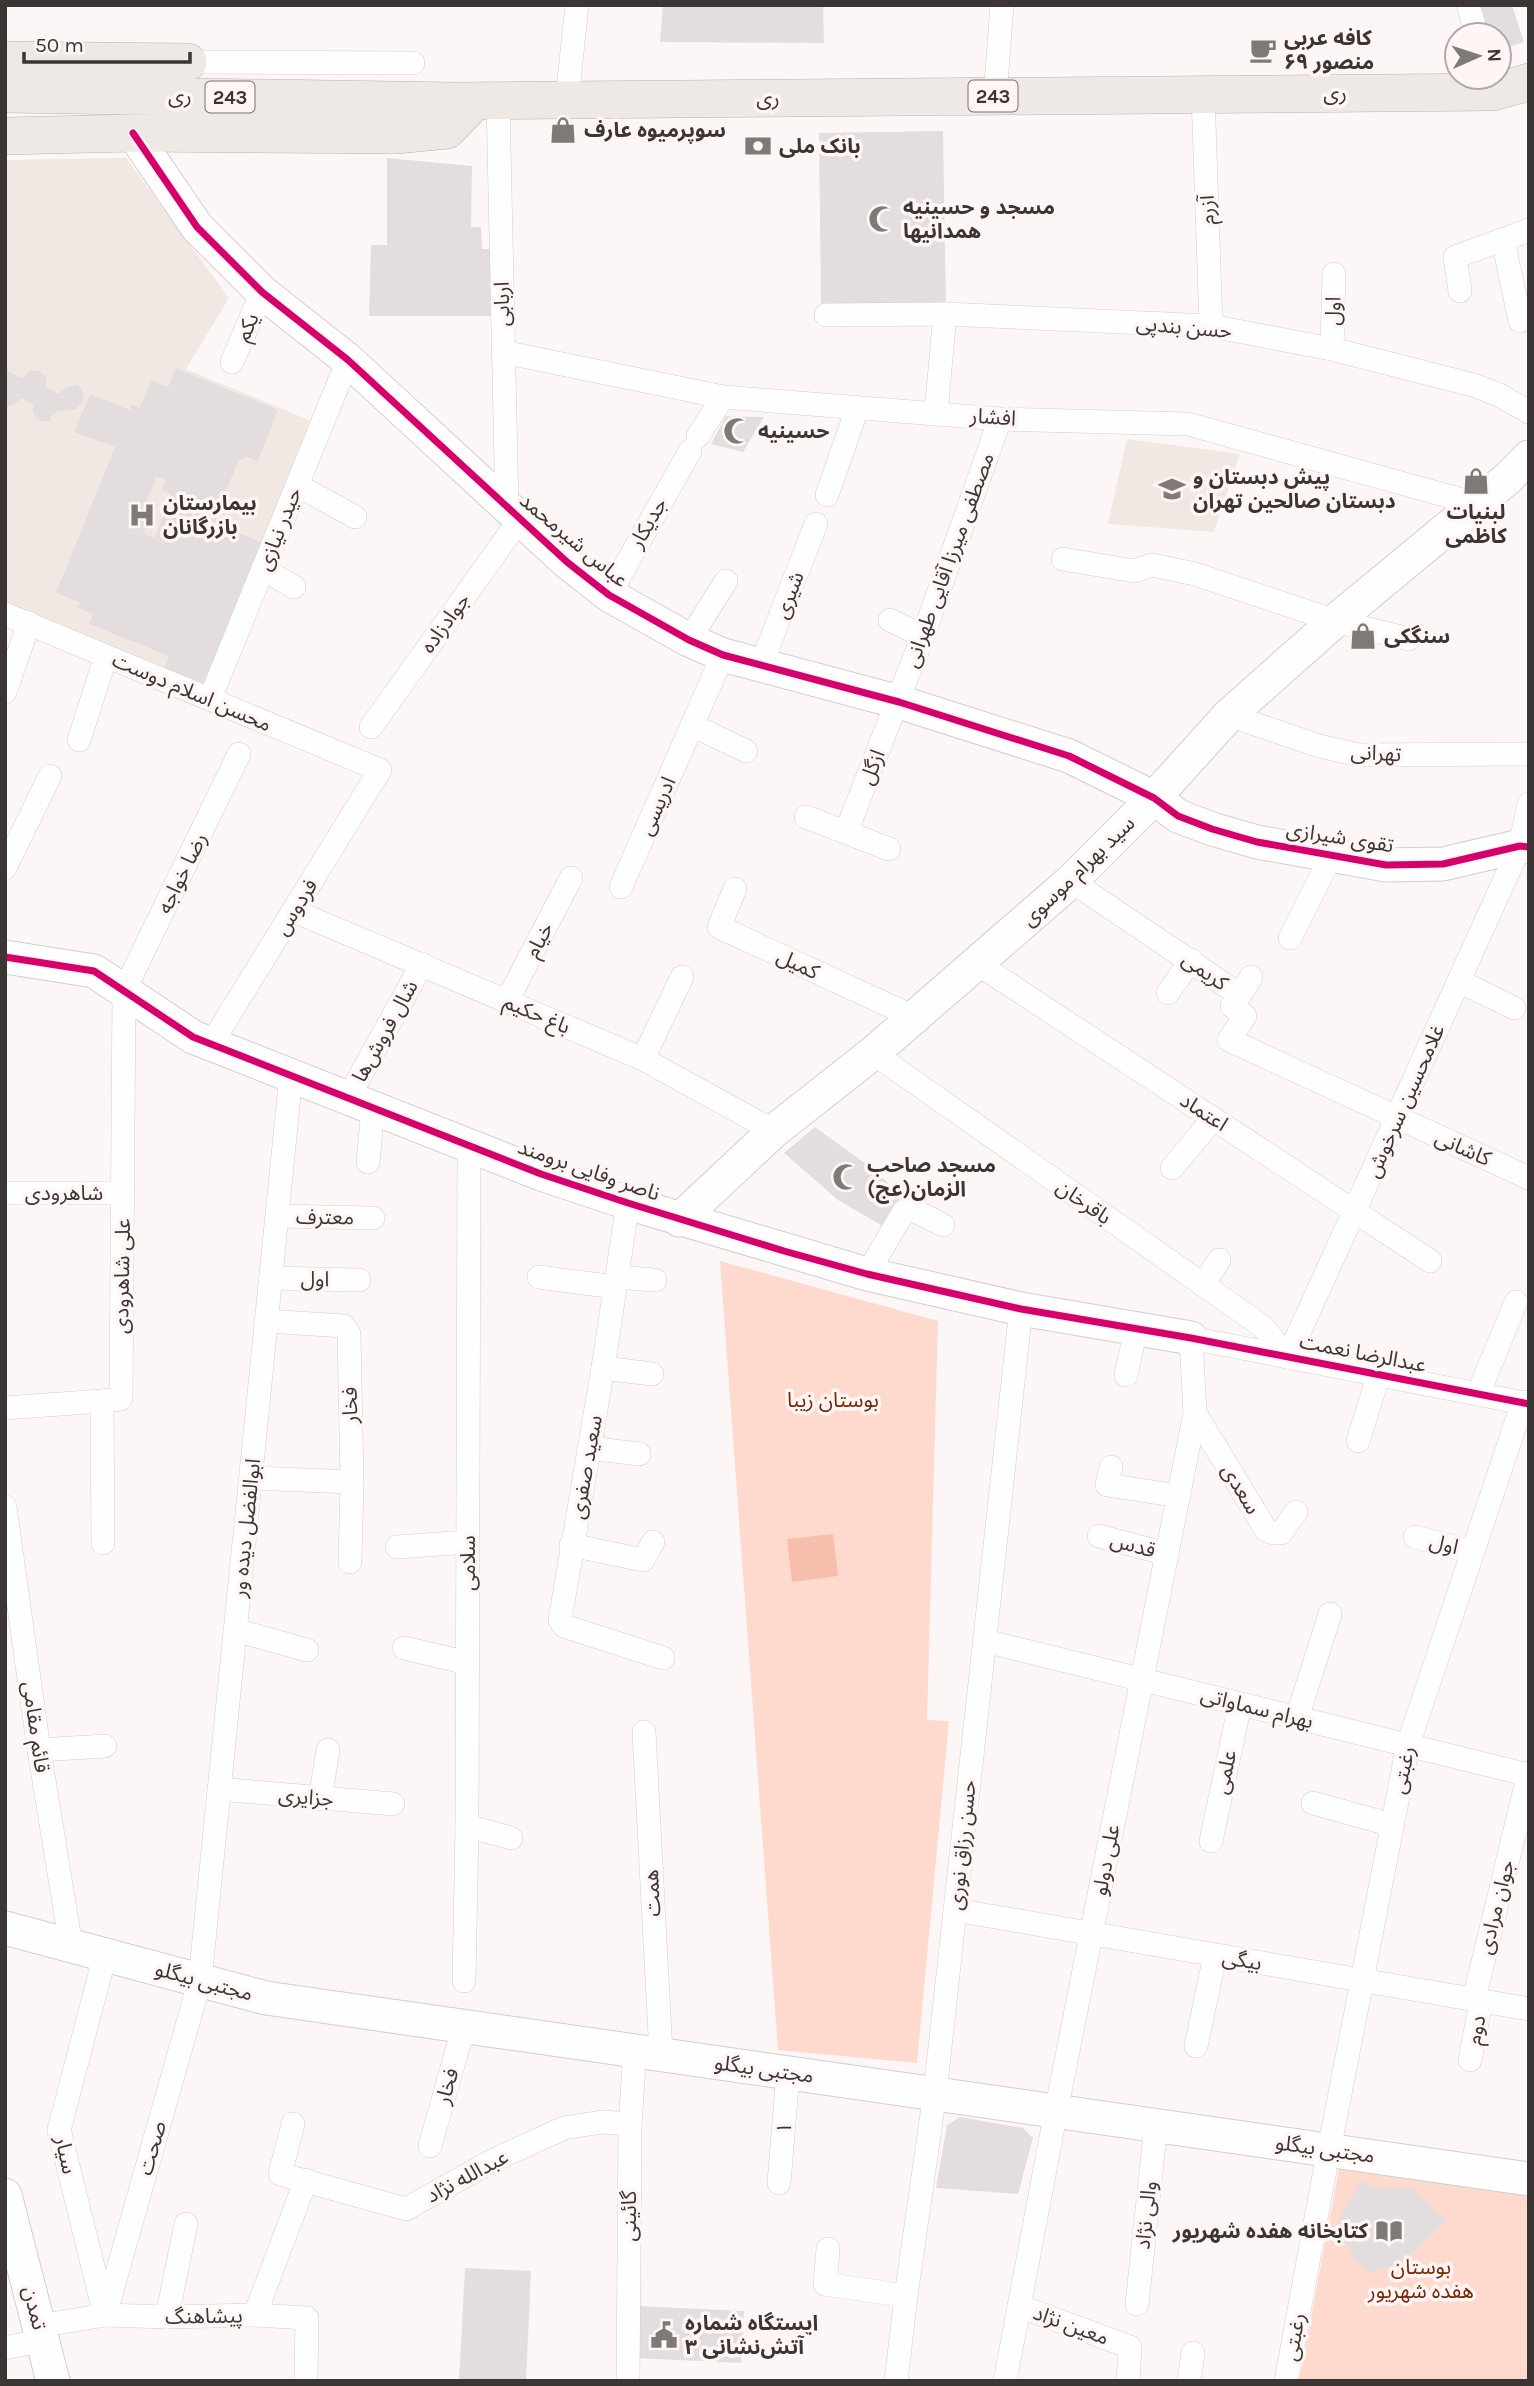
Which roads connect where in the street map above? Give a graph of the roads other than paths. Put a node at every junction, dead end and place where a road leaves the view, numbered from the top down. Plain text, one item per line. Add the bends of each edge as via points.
1 (577, 5) edge
2 (1002, 5) edge
3 (5, 60) edge
4 (188, 62) joint
5 (413, 63) dead end
6 (1529, 82) edge
7 (996, 84) dead end
8 (5, 94) edge
9 (1203, 94) junction
10 (567, 99) junction
11 (476, 101) junction
12 (133, 133) junction
13 (5, 136) edge
14 (1529, 230) edge
15 (1503, 240) junction
16 (1334, 274) dead end
17 (1460, 291) dead end
18 (262, 292) junction
19 (945, 314) junction
20 (826, 315) dead end
21 (1520, 321) dead end
22 (1211, 326) junction
23 (1332, 349) junction
24 (503, 352) junction
25 (348, 360) junction
26 (232, 362) dead end
27 (723, 397) junction
28 (857, 409) junction
29 (1529, 412) edge
30 (936, 413) junction
31 (1000, 419) junction
32 (1522, 473) edge
33 (297, 485) junction
34 (827, 495) dead end
35 (1477, 504) junction
36 (513, 513) junction
37 (355, 517) dead end
38 (816, 524) dead end
39 (1063, 559) dead end
40 (263, 569) junction
41 (726, 581) dead end
42 (294, 587) dead end
43 (609, 595) junction
44 (5, 614) edge
45 (890, 620) dead end
46 (1335, 621) junction
47 (29, 623) junction
48 (923, 636) junction
49 (1409, 639) dead end
50 (690, 640) junction
51 (723, 655) junction
52 (106, 656) junction
53 (761, 665) junction
54 (5, 692) edge
55 (210, 699) junction
56 (899, 702) junction
57 (1229, 715) junction
58 (692, 725) junction
59 (371, 727) dead end
60 (79, 740) dead end
61 (746, 751) dead end
62 (239, 754) dead end
63 (1529, 754) edge
64 (380, 770) joint
65 (50, 776) dead end
66 (1154, 798) junction
67 (1529, 804) edge
68 (806, 817) dead end
69 (846, 832) junction
70 (1524, 846) edge
71 (889, 849) dead end
72 (1332, 854) junction
73 (5, 868) edge
74 (571, 878) dead end
75 (1071, 881) junction
76 (621, 887) dead end
77 (735, 889) dead end
78 (294, 911) junction
79 (1290, 938) dead end
80 (5, 957) edge
81 (1191, 960) junction
82 (422, 964) junction
83 (978, 964) junction
84 (682, 977) dead end
85 (1459, 981) junction
86 (124, 991) junction
87 (1168, 993) dead end
88 (507, 1001) junction
89 (1514, 1008) dead end
90 (914, 1017) junction
91 (211, 1044) junction
92 (873, 1053) junction
93 (643, 1059) junction
94 (291, 1076) junction
95 (360, 1103) junction
96 (1213, 1119) junction
97 (1397, 1119) junction
98 (774, 1131) junction
99 (469, 1145) junction
100 (368, 1162) dead end
101 (1172, 1168) dead end
102 (1529, 1178) edge
103 (5, 1193) edge
104 (123, 1193) junction
105 (628, 1203) junction
106 (1355, 1212) junction
107 (277, 1216) junction
108 (373, 1218) dead end
109 (679, 1220) junction
110 (943, 1225) dead end
111 (1219, 1260) dead end
112 (1430, 1261) dead end
113 (867, 1274) junction
114 (539, 1277) dead end
115 (271, 1278) junction
116 (359, 1280) dead end
117 (655, 1280) dead end
118 (616, 1282) junction
119 (1203, 1285) junction
120 (1516, 1302) dead end
121 (1021, 1309) junction
122 (267, 1321) junction
123 (1136, 1329) junction
124 (1191, 1338) junction
125 (1288, 1357) junction
126 (603, 1368) junction
127 (652, 1374) dead end
128 (1379, 1374) junction
129 (1126, 1375) dead end
130 (1478, 1394) junction
131 (102, 1401) junction
132 (1526, 1403) edge
133 (5, 1408) edge
134 (1195, 1413) junction
135 (1358, 1441) dead end
136 (589, 1448) junction
137 (639, 1454) dead end
138 (1111, 1467) dead end
139 (251, 1478) junction
140 (352, 1482) junction
141 (1179, 1496) junction
142 (5, 1507) edge
143 (1296, 1513) dead end
144 (1098, 1536) dead end
145 (1415, 1537) dead end
146 (103, 1542) dead end
147 (468, 1542) junction
148 (653, 1542) dead end
149 (572, 1545) junction
150 (397, 1547) dead end
151 (1473, 1552) junction
152 (1167, 1554) junction
153 (350, 1562) dead end
154 (11, 1590) edge
155 (1329, 1614) dead end
156 (235, 1630) junction
157 (985, 1641) junction
158 (404, 1648) dead end
159 (307, 1650) dead end
160 (663, 1658) dead end
161 (468, 1663) junction
162 (1142, 1679) junction
163 (1240, 1704) junction
164 (1297, 1718) junction
165 (643, 1732) dead end
166 (1408, 1745) junction
167 (104, 1746) dead end
168 (39, 1750) junction
169 (328, 1750) dead end
170 (1529, 1774) edge
171 (219, 1789) junction
172 (320, 1799) junction
173 (393, 1804) dead end
174 (1313, 1804) dead end
175 (1392, 1825) junction
176 (467, 1826) junction
177 (511, 1838) dead end
178 (1211, 1841) dead end
179 (955, 1910) junction
180 (5, 1928) edge
181 (1091, 1935) junction
182 (71, 1946) junction
183 (105, 1955) junction
184 (1215, 1956) junction
185 (200, 1980) junction
186 (464, 1980) dead end
187 (1362, 1980) junction
188 (1477, 2000) junction
189 (1529, 2009) edge
190 (464, 2026) junction
191 (1196, 2046) dead end
192 (648, 2052) junction
193 (1470, 2060) dead end
194 (788, 2073) junction
195 (935, 2094) junction
196 (1056, 2111) junction
197 (293, 2124) dead end
198 (630, 2124) junction
199 (1156, 2125) junction
200 (430, 2146) dead end
201 (1327, 2160) junction
202 (1529, 2179) edge
203 (306, 2180) junction
204 (779, 2183) dead end
205 (5, 2195) edge
206 (186, 2224) dead end
207 (828, 2249) dead end
208 (906, 2296) junction
209 (1137, 2304) dead end
210 (1019, 2306) junction
211 (105, 2315) junction
212 (255, 2315) junction
213 (167, 2317) junction
214 (41, 2333) junction
215 (5, 2348) edge
216 (1193, 2353) dead end
217 (53, 2381) edge
218 (306, 2381) edge
219 (628, 2381) edge
220 (897, 2381) edge
221 (1005, 2381) edge
222 (1128, 2381) edge
223 (1189, 2381) edge
224 (1286, 2381) edge

1 - 10 street
2 - 7 street
3 - 4 main road
4 - 5 street
6 - 9 main road, ری / 243 via 1493,92
8 - 11 main road, ری / 243
9 - 10 main road, ری / 243
9 - 22 street, آزرم
10 - 11 main road, ری / 243
11 - 12 main road via 447,130 396,135
11 - 24 street, اربابی
12 - 13 main road
12 - 18 street, عباس شیرمحمد via 197,227
14 - 15 street
15 - 17 street via 1455,257
15 - 21 street
16 - 23 street, اول
18 - 25 street, عباس شیرمحمد
18 - 26 street, یکم
19 - 20 street, حسن بندپی
19 - 22 street, حسن بندپی
19 - 30 street
22 - 23 street, حسن بندپی
23 - 29 street, حسن بندپی via 1473,385
24 - 27 street, افشار
24 - 36 street, اربابی
25 - 33 street, حیدر نیازی
25 - 36 street, عباس شیرمحمد
27 - 28 street, افشار
27 - 43 street, جدیکار
28 - 30 street, افشار
28 - 34 street
30 - 31 street, افشار
31 - 35 street, افشار via 1188,424
31 - 48 street, مصطفی میرزا آقایی طهرانی
32 - 35 street, سید بهرام موسوی
33 - 37 street
33 - 40 street, حیدر نیازی
35 - 46 street, سید بهرام موسوی
36 - 43 street, عباس شیرمحمد
36 - 59 street, جوادزاده
38 - 53 street, شیری
39 - 46 street via 1135,570 1152,565 1195,574
40 - 42 street
40 - 55 street, حیدر نیازی
41 - 50 street
43 - 50 street, عباس شیرمحمد
44 - 47 street, محسن اسلام دوست
45 - 48 street
46 - 49 street
46 - 57 street, سید بهرام موسوی
47 - 52 street, محسن اسلام دوست
47 - 54 street
48 - 56 street, مصطفی میرزا آقایی طهرانی
50 - 51 street, عباس شیرمحمد
51 - 53 street, عباس شیرمحمد
51 - 58 street, ادریسی
52 - 55 street, محسن اسلام دوست
52 - 60 street
53 - 56 street, عباس شیرمحمد
55 - 64 street, محسن اسلام دوست
56 - 66 street, عباس شیرمحمد via 1069,756
56 - 69 street, ازگل
57 - 63 street, تهرانی via 1359,755
57 - 66 street, سید بهرام موسوی
58 - 61 street
58 - 76 street, ادریسی
62 - 86 street, رضا خواجه
64 - 78 street, فردوس
65 - 73 street
66 - 72 street, تقوی شیرازی via 1178,816 1212,829 1257,842
66 - 75 street, سید بهرام موسوی
67 - 70 street
68 - 69 street
69 - 71 street
70 - 72 street, تقوی شیرازی via 1443,864 1386,864
70 - 85 street, غلامحسین سرخوش
72 - 79 street
74 - 88 street, خیام
75 - 81 street, کریمی
75 - 83 street, سید بهرام موسوی
77 - 90 street, کمیل via 719,927
78 - 82 street, باغ حکیم
78 - 91 street, فردوس
80 - 86 street, ناصر وفایی برومند via 94,971
81 - 87 street
81 - 97 street, کریمی via 1246,986 1232,1006 1245,1016 1229,1040
82 - 88 street, باغ حکیم
82 - 95 street, شال فروش‌ها
83 - 90 street, سید بهرام موسوی
83 - 96 street, اعتماد
84 - 93 street
85 - 89 street
85 - 97 street, غلامحسین سرخوش
86 - 91 street, ناصر وفایی برومند
86 - 104 street, علی شاهرودی
88 - 93 street, باغ حکیم
90 - 92 street, سید بهرام موسوی
91 - 94 street, ناصر وفایی برومند
92 - 98 street, سید بهرام موسوی
92 - 119 street, باقرخان
93 - 98 street, باغ حکیم
94 - 95 street, ناصر وفایی برومند
94 - 107 street, ابوالفضل دیده ور
95 - 99 street, ناصر وفایی برومند
95 - 100 street
96 - 101 street
96 - 106 street, اعتماد
97 - 102 street, کاشانی
97 - 106 street, غلامحسین سرخوش
98 - 109 street, سید بهرام موسوی
99 - 105 street, ناصر وفایی برومند
99 - 147 street, سلامی
103 - 104 street, شاهرودی
104 - 131 street, علی شاهرودی via 121,1399
105 - 109 street, ناصر وفایی برومند
105 - 118 street, سعید صفری
106 - 112 street, اعتماد
106 - 125 street, غلامحسین سرخوش
107 - 108 street, معترف
107 - 115 street, ابوالفضل دیده ور
109 - 113 street, ناصر وفایی برومند
110 - 113 street via 909,1208 904,1210
111 - 119 street
113 - 121 street, ناصر وفایی برومند
114 - 118 street
115 - 116 street, اول
115 - 122 street, ابوالفضل دیده ور
117 - 118 street
118 - 126 street, سعید صفری
119 - 125 street, باقرخان via 1262,1325
120 - 130 street
121 - 123 street, ناصر وفایی برومند
121 - 157 street, حسن رزاق نوری
122 - 139 street, ابوالفضل دیده ور
122 - 140 street, فخار via 344,1326 349,1334
123 - 124 street, ناصر وفایی برومند
123 - 129 street
124 - 125 street, عبدالرضا نعمت
124 - 134 street, علی دولو
125 - 128 street, عبدالرضا نعمت
126 - 127 street
126 - 136 street, سعید صفری
128 - 130 street, عبدالرضا نعمت
128 - 135 street
130 - 132 street, عبدالرضا نعمت
131 - 133 street
131 - 146 street
132 - 151 street, رغبتی
134 - 141 street, علی دولو
134 - 143 street, سعدی via 1266,1530 1281,1532
136 - 137 street
136 - 149 street, سعید صفری
138 - 141 street via 1107,1485
139 - 140 street
139 - 156 street, ابوالفضل دیده ور
140 - 153 street, فخار
141 - 152 street, علی دولو
142 - 154 street, قائم مقامی
144 - 152 street, قدس
145 - 151 street, اول
147 - 150 street
147 - 161 street, سلامی
148 - 149 street via 643,1560
149 - 160 street, سعید صفری via 560,1620 564,1626
151 - 166 street, رغبتی
152 - 162 street, علی دولو
154 - 168 street, قائم مقامی
155 - 164 street
156 - 159 street
156 - 171 street, ابوالفضل دیده ور
157 - 162 street, بهرام سماواتی
157 - 179 street, حسن رزاق نوری
158 - 161 street
161 - 176 street, سلامی
162 - 163 street, بهرام سماواتی
162 - 181 street, علی دولو
163 - 164 street, بهرام سماواتی
163 - 178 street, علمی
164 - 166 street, بهرام سماواتی
165 - 192 street, همت
166 - 170 street, بهرام سماواتی
166 - 175 street, رغبتی
167 - 168 street
168 - 182 street, قائم مقامی
169 - 172 street
170 - 188 street, جوان مرادی
171 - 172 street, جزایری
171 - 185 street, ابوالفضل دیده ور
172 - 173 street, جزایری
174 - 175 street
175 - 187 street, رغبتی
176 - 177 street
176 - 186 street, سلامی
179 - 181 street, بیگی
179 - 195 street, حسن رزاق نوری
180 - 182 street, مجتبی بیگلو
181 - 184 street, بیگی
181 - 196 street, علی دولو
182 - 183 street, مجتبی بیگلو
183 - 185 street, مجتبی بیگلو
183 - 211 street, سیار via 59,2130
184 - 187 street, بیگی
184 - 191 street
185 - 190 street, مجتبی بیگلو via 266,1998
185 - 211 street, صحت
187 - 188 street, بیگی
187 - 201 street, رغبتی
188 - 189 street, بیگی
188 - 193 street, دوم
190 - 192 street, مجتبی بیگلو
190 - 200 street, فخار
192 - 194 street, مجتبی بیگلو
192 - 198 street, گائینی
194 - 195 street, مجتبی بیگلو
194 - 204 street, ۱
195 - 196 street, مجتبی بیگلو
195 - 208 street, حسن رزاق نوری
196 - 199 street, مجتبی بیگلو
196 - 210 street, علی دولو
197 - 203 street, عبدالله نژاد via 280,2174
198 - 203 street, عبدالله نژاد via 602,2122 564,2128 406,2209
198 - 219 street, گائینی
199 - 201 street, مجتبی بیگلو
199 - 209 street, والی نژاد
201 - 202 street, مجتبی بیگلو
201 - 224 street, رغبتی
203 - 212 street
205 - 214 street, تمدن
206 - 213 street
207 - 208 street via 825,2284
208 - 220 street, حسن رزاق نوری
210 - 221 street, علی دولو
210 - 222 street, معین نژاد via 1130,2347
211 - 213 street, پیشاهنگ
211 - 214 street, پیشاهنگ
212 - 213 street, پیشاهنگ
212 - 218 street, پیشاهنگ via 307,2318
214 - 215 street, پیشاهنگ
214 - 217 street, تمدن
216 - 223 street

